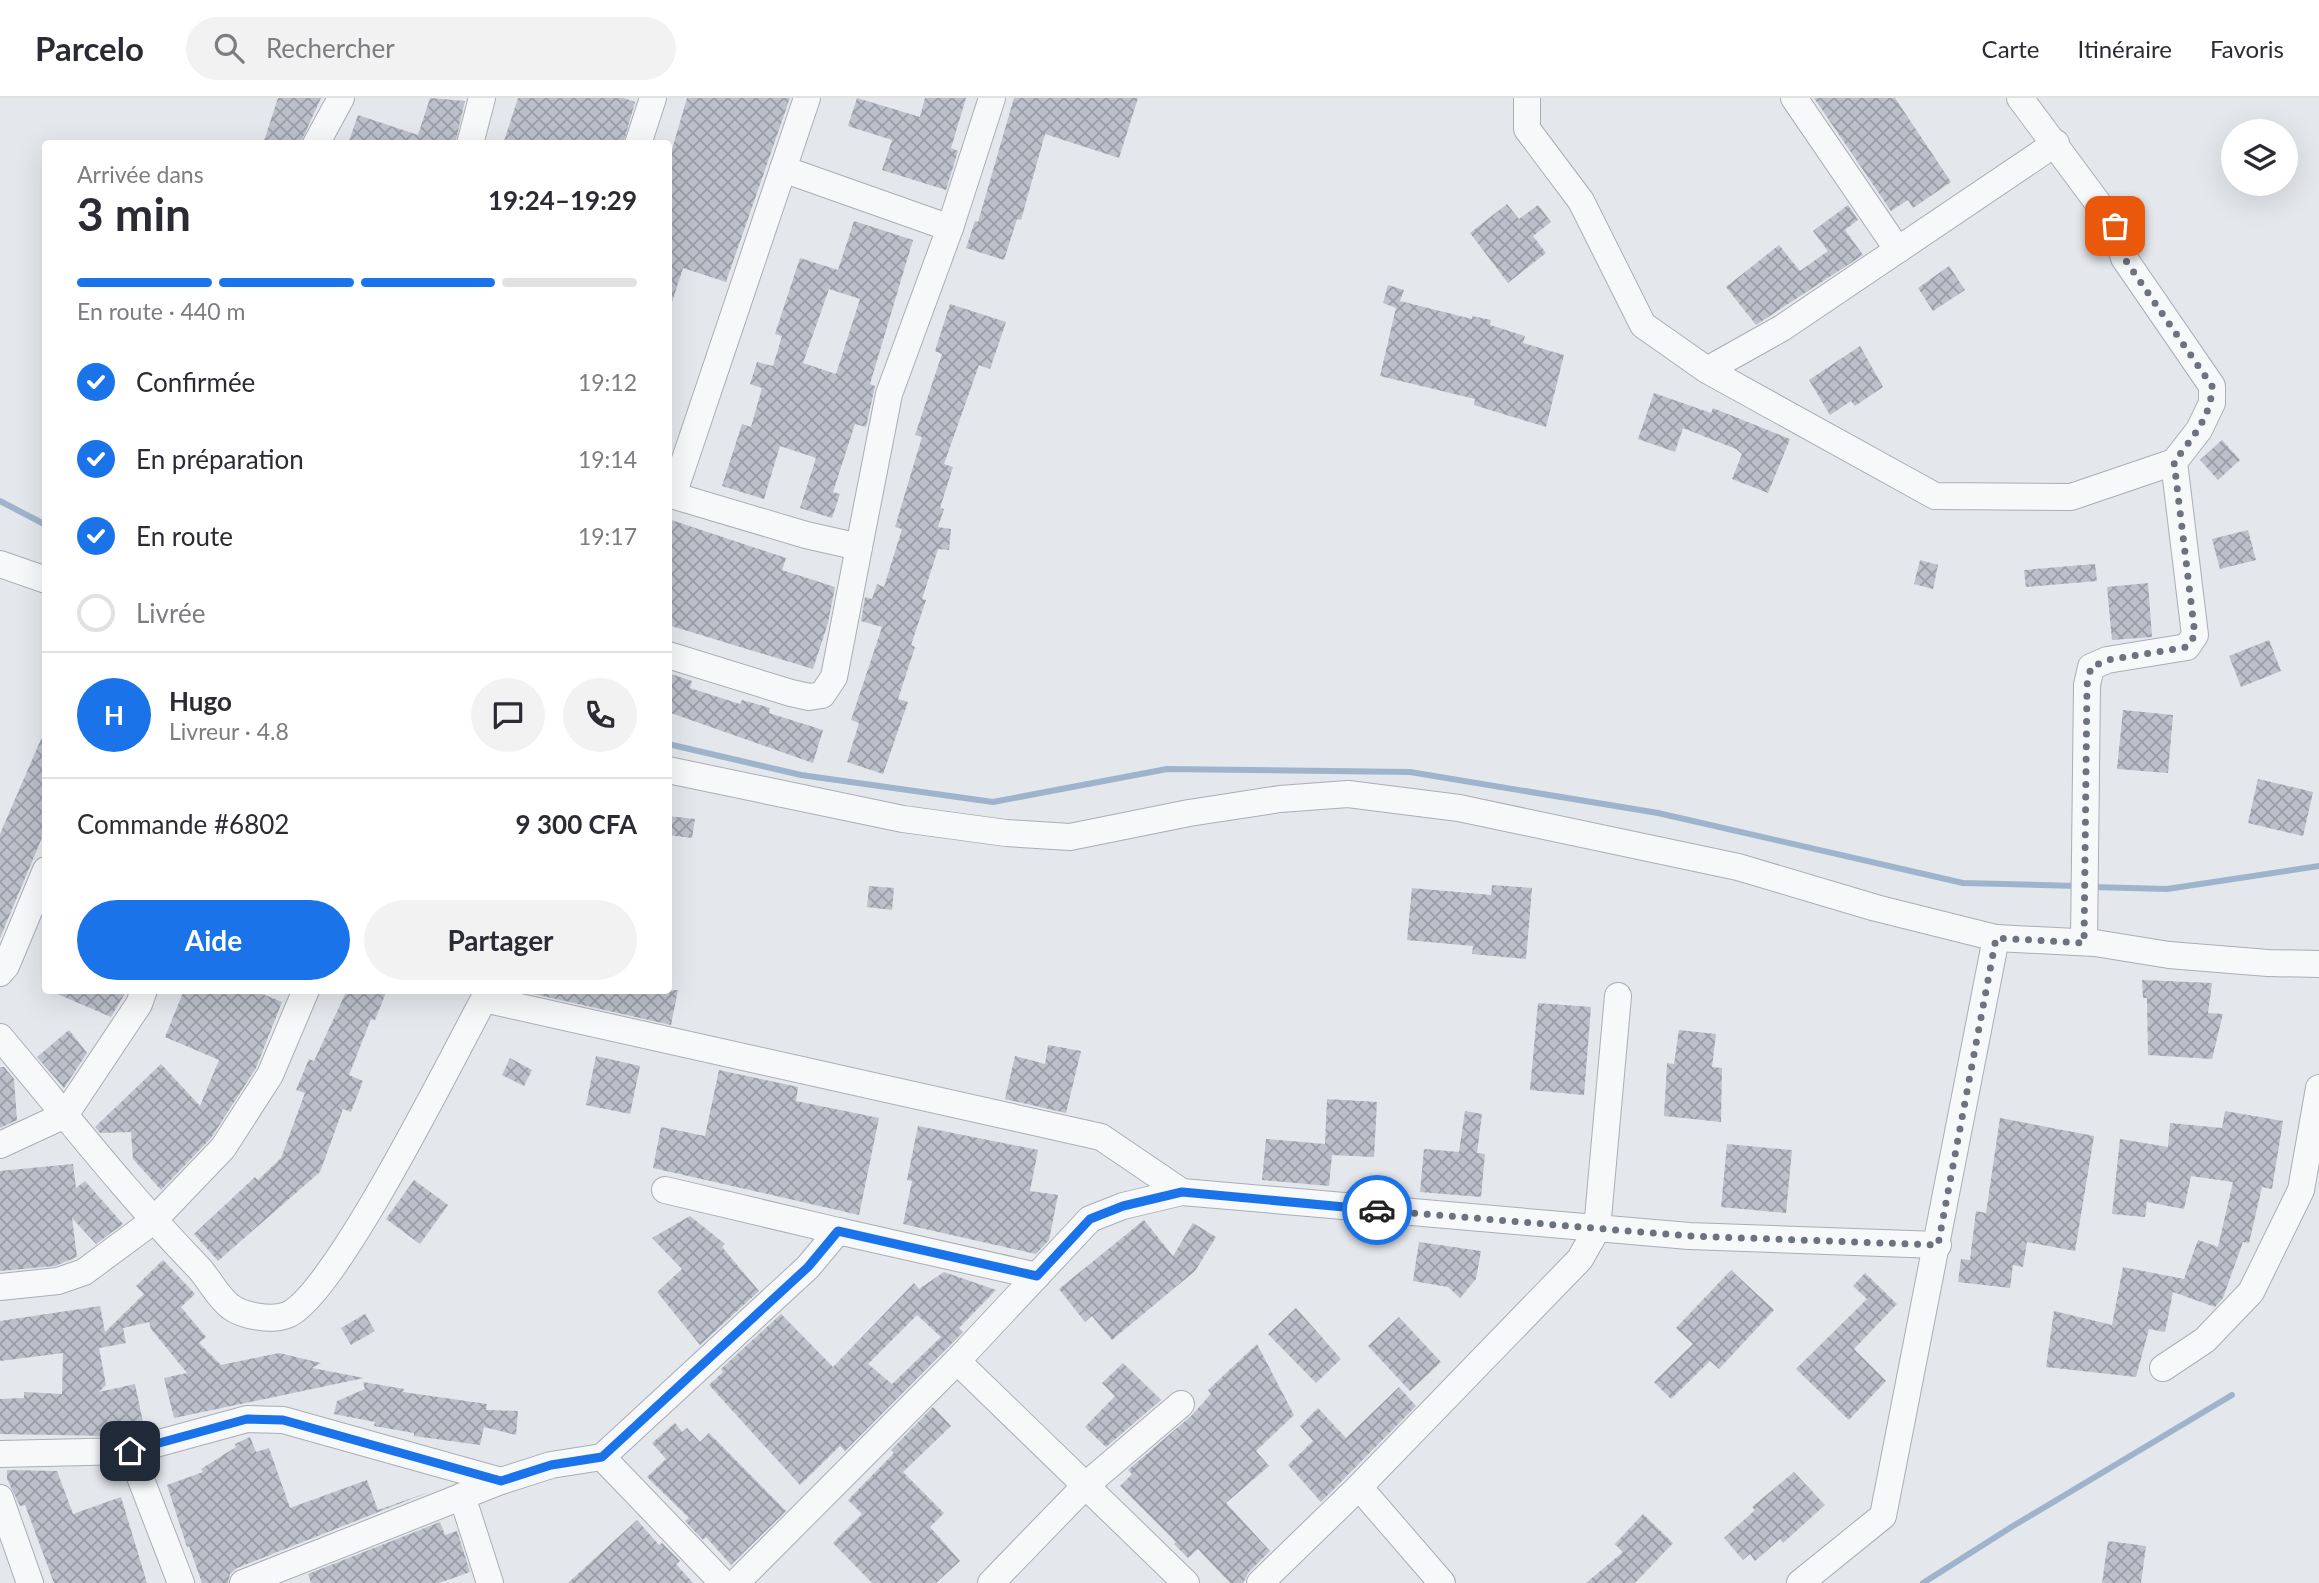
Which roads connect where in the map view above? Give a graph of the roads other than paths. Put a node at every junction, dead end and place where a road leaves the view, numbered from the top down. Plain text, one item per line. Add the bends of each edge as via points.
1 (341, 98) edge
2 (482, 98) edge
3 (653, 98) edge
4 (807, 98) edge
5 (992, 98) edge
6 (1527, 98) edge
7 (1794, 98) edge
8 (2020, 98) edge
9 (318, 140) edge
10 (471, 140) edge
11 (639, 140) edge
12 (2056, 143) junction
13 (783, 169) junction
14 (950, 228) junction
15 (1898, 250) junction
16 (1707, 370) junction
17 (2174, 462) junction
18 (672, 491) edge
19 (672, 494) edge
20 (859, 547) junction
21 (0, 564) edge
22 (42, 579) edge
23 (672, 656) edge
24 (672, 771) edge
25 (42, 881) edge
26 (1996, 938) junction
27 (2084, 943) junction
28 (2319, 964) edge
29 (0, 973) edge
30 (143, 994) edge
31 (304, 994) edge
32 (1618, 996) dead end
33 (0, 1038) edge
34 (2319, 1088) edge
35 (65, 1115) junction
36 (0, 1145) edge
37 (666, 1190) dead end
38 (1182, 1192) junction
39 (153, 1221) junction
40 (1597, 1229) junction
41 (838, 1231) junction
42 (1938, 1245) junction
43 (1037, 1276) junction
44 (0, 1287) edge
45 (957, 1361) junction
46 (2163, 1368) dead end
47 (1181, 1404) dead end
48 (130, 1451) junction
49 (0, 1454) edge
50 (602, 1457) junction
51 (501, 1481) junction
52 (1086, 1485) junction
53 (1359, 1487) junction
54 (462, 1496) junction
55 (0, 1498) edge
56 (30, 1583) edge
57 (181, 1583) edge
58 (243, 1583) edge
59 (490, 1583) edge
60 (723, 1583) edge
61 (736, 1583) edge
62 (991, 1583) edge
63 (1186, 1583) edge
64 (1260, 1583) edge
65 (1442, 1583) edge
66 (1800, 1583) edge

1 - 9 street
2 - 10 street
3 - 11 street
4 - 13 street
5 - 14 street
6 - 16 street via 1527,129 1581,201 1643,325
7 - 15 street
8 - 12 street
12 - 15 street
12 - 17 street via 2115,226 2124,258 2212,386 2212,403 2199,430
13 - 14 street
13 - 18 street
14 - 20 street via 889,394
15 - 16 street via 1782,328
16 - 17 street via 1935,496 2071,497
17 - 27 street via 2195,635 2187,647 2091,667 2087,685
19 - 20 street
20 - 23 street via 834,677 822,695 791,693
21 - 22 street
24 - 26 street via 903,819 1070,837 1241,805 1348,794 1460,808 1738,867
25 - 29 street
26 - 27 street
26 - 42 street
27 - 28 street via 2181,956
30 - 35 street
31 - 39 street via 270,1075 223,1148
32 - 40 street
33 - 35 street
34 - 46 street via 2301,1191 2251,1292 2205,1340
35 - 36 street
35 - 39 street
37 - 41 street
38 - 39 street via 1101,1137 484,999 344,1253 303,1307 284,1317 269,1317 243,1314 229,1306
38 - 40 street
38 - 43 street via 1090,1219
39 - 44 street via 84,1272 58,1281
40 - 42 street
40 - 53 street via 1580,1259
41 - 43 street
41 - 50 street via 808,1267
42 - 66 street via 1883,1516
43 - 45 street
45 - 52 street
45 - 61 street
47 - 52 street
48 - 49 street
48 - 51 street via 247,1419 283,1420
48 - 57 street
50 - 51 street via 551,1465
50 - 60 street
51 - 54 street
52 - 62 street
52 - 63 street
53 - 64 street
53 - 65 street
54 - 58 street
54 - 59 street
55 - 56 street

